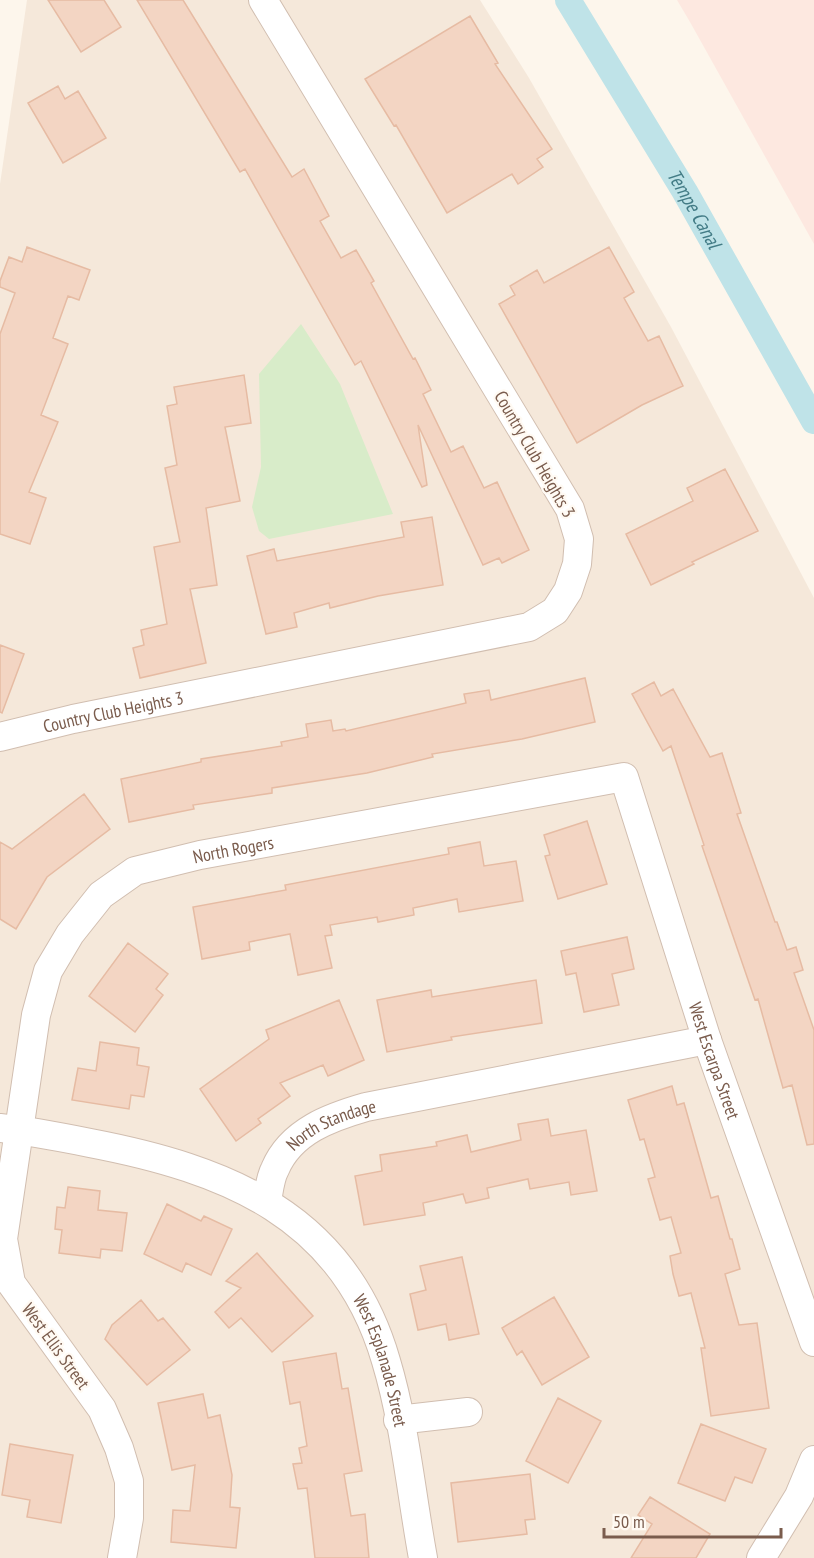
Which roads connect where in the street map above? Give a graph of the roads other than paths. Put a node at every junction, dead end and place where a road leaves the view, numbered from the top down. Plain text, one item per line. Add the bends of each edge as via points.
1 (263, 0) edge
2 (0, 737) edge
3 (624, 777) joint
4 (707, 1040) junction
5 (8, 1129) edge
6 (267, 1201) junction
7 (814, 1342) edge
8 (468, 1412) dead end
9 (398, 1420) junction
10 (814, 1460) edge
11 (122, 1558) edge
12 (423, 1558) edge
13 (761, 1558) edge

1 - 2 street, Country Club Heights 3 via 570,508 579,539 577,564 568,591 555,611 529,627
3 - 4 street, West Escarpa Street
3 - 5 street, North Rogers via 200,855 135,871 101,895 48,970
4 - 6 street, North Standage via 327,1118 296,1139 275,1168
4 - 7 street, West Escarpa Street
5 - 6 street via 173,1162 219,1177
5 - 11 street, West Ellis Street via 3,1239 11,1283 102,1409 119,1448 129,1481 129,1518
6 - 9 street, West Esplanade Street via 293,1219 347,1275 368,1313 386,1361
8 - 9 street
9 - 12 street, West Esplanade Street
10 - 13 street via 799,1496

